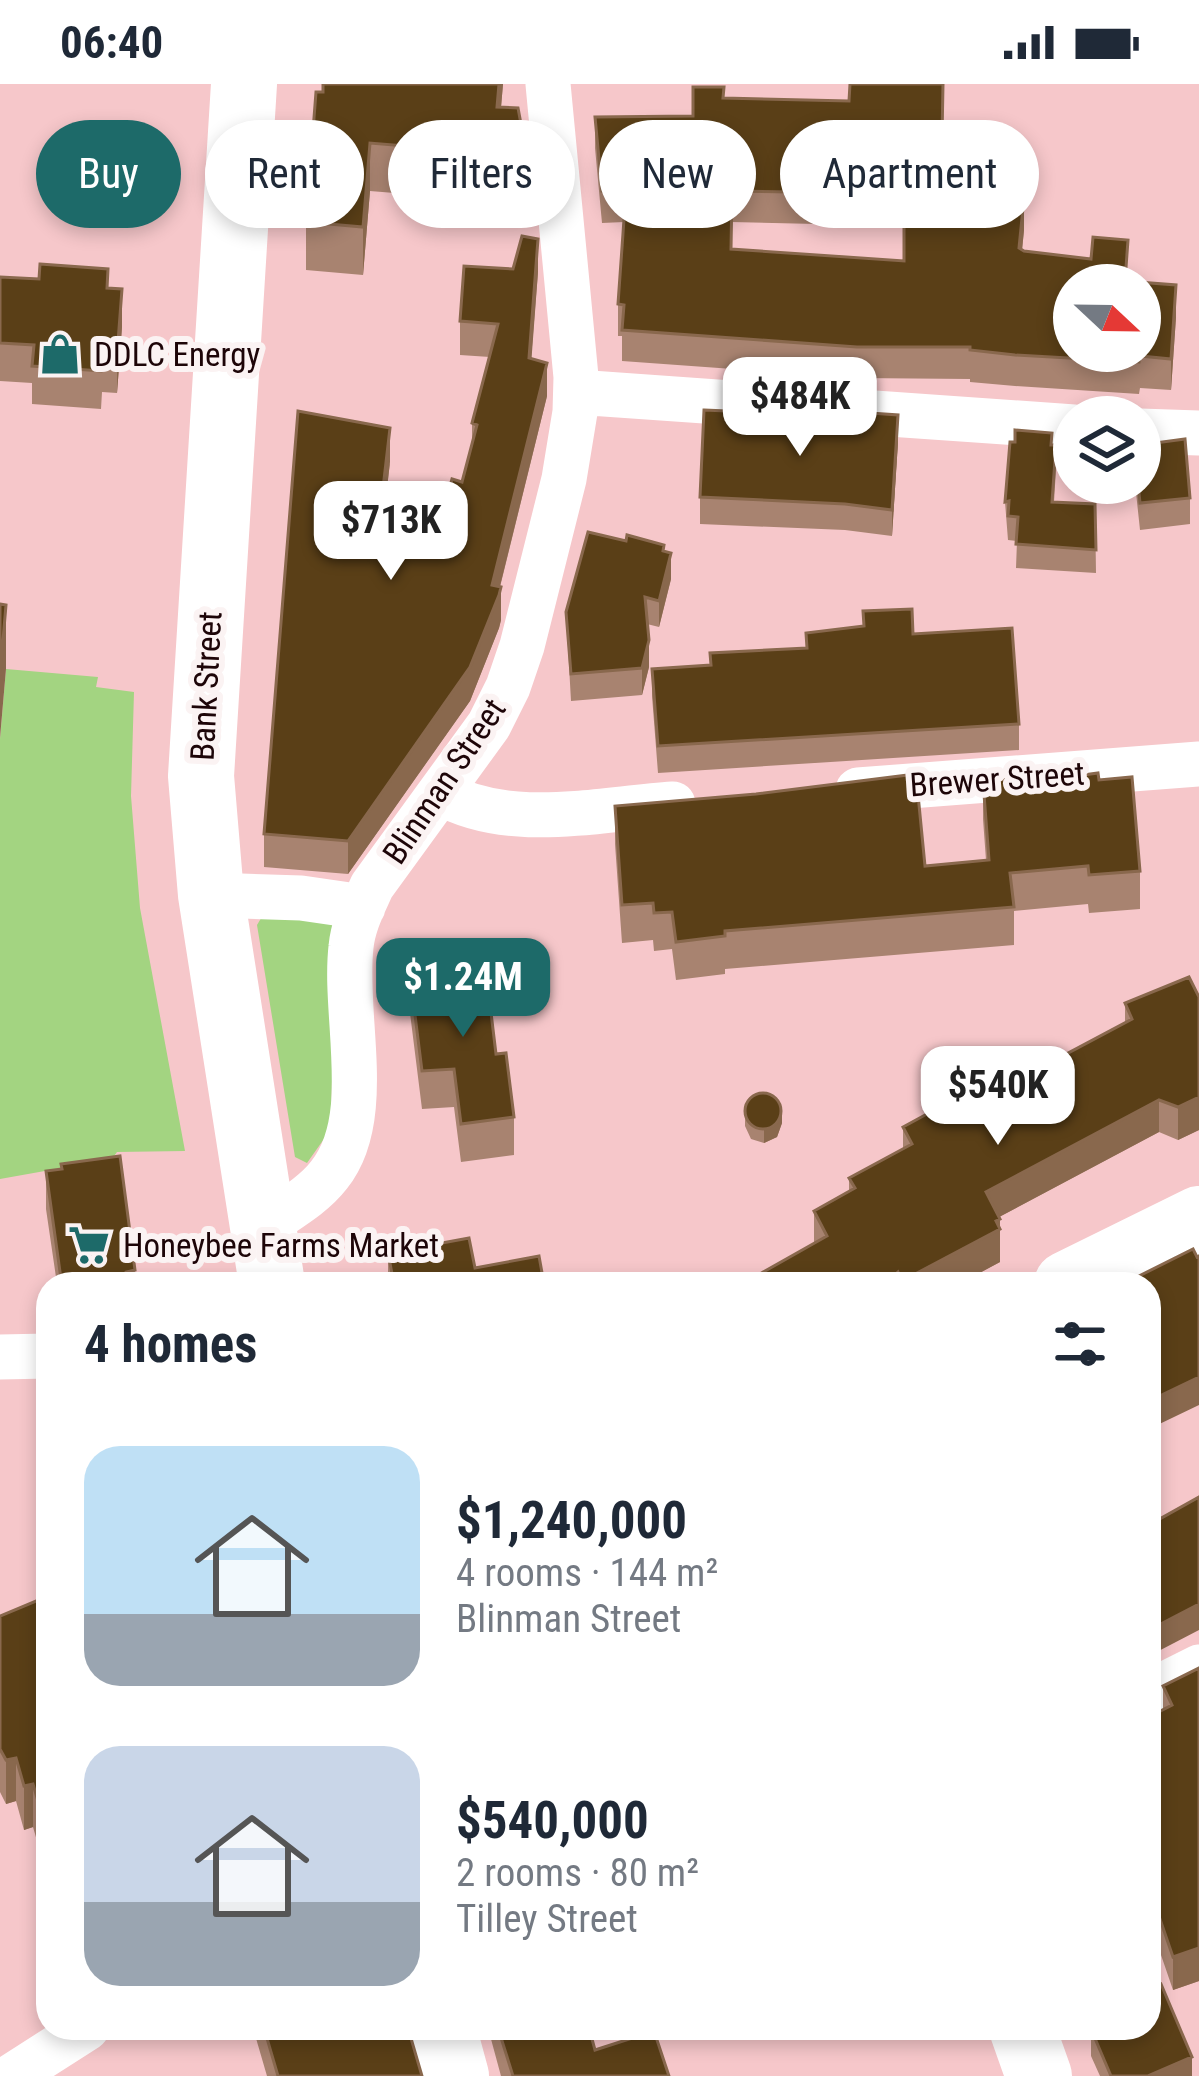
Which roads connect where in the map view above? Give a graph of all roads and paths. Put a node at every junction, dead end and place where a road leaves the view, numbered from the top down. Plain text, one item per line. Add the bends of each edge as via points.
1 (244, 84) edge
2 (548, 84) edge
3 (576, 392) junction
4 (1053, 426) edge
5 (1161, 432) edge
6 (1199, 434) edge
7 (1199, 764) edge
8 (824, 792) edge
9 (441, 793) junction
10 (706, 801) edge
11 (211, 895) junction
12 (363, 907) junction
13 (1199, 1219) edge
14 (267, 1255) edge
15 (1091, 1272) edge
16 (36, 1356) edge
17 (0, 1357) edge
18 (1199, 1667) edge
19 (1161, 1687) edge
20 (446, 2040) edge
21 (1026, 2040) edge
22 (67, 2052) edge
23 (11, 2076) edge
24 (456, 2076) edge
25 (1039, 2076) edge

1 - 11 main road, Bank Street via 203,730
2 - 3 street, Blinman Street
3 - 4 street
3 - 9 street, Blinman Street via 571,446 522,646 489,725
5 - 6 street
7 - 8 street, Brewer Street
9 - 10 street via 478,810 518,815
9 - 12 street, Blinman Street
11 - 12 street
11 - 14 main road, Bank Street
12 - 14 street, Blinman Street via 349,972 348,1141
13 - 15 main road
16 - 17 street
18 - 19 street
20 - 24 main road
21 - 25 main road
22 - 23 street

